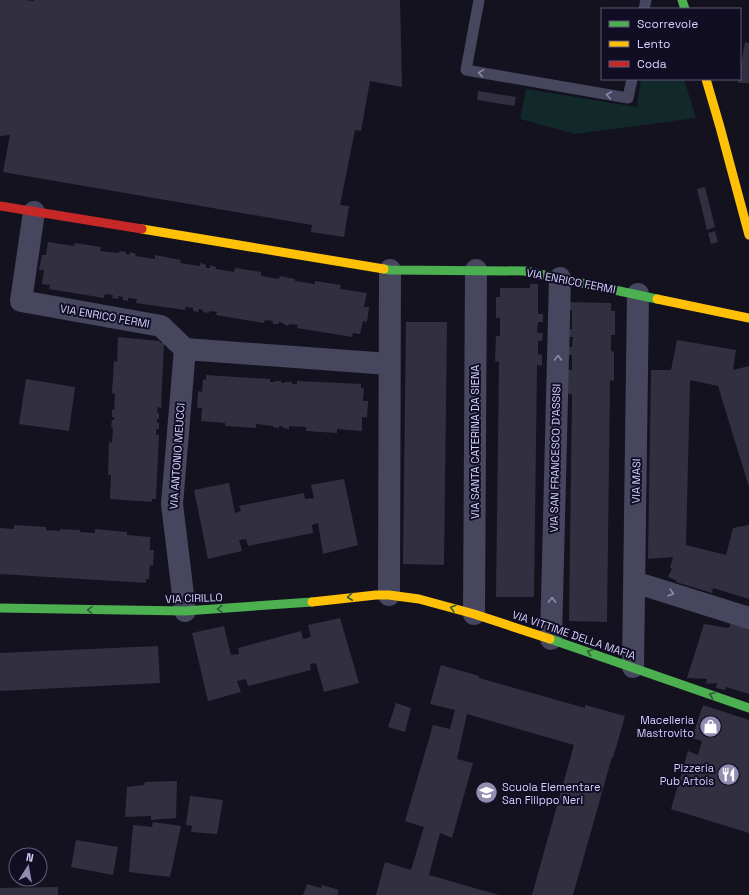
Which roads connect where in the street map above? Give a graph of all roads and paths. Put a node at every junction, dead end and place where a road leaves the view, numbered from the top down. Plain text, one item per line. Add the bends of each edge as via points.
1 (479, 0) edge
2 (632, 80) edge
3 (706, 80) edge
4 (0, 206) edge
5 (34, 212) junction
6 (749, 235) edge
7 (390, 270) junction
8 (476, 270) junction
9 (560, 278) junction
10 (638, 294) junction
11 (749, 318) edge
12 (185, 349) junction
13 (390, 364) junction
14 (634, 582) junction
15 (389, 595) junction
16 (0, 608) edge
17 (185, 611) junction
18 (474, 614) junction
19 (749, 618) edge
20 (551, 639) junction
21 (633, 667) junction
22 (749, 708) edge

2 -> 1 lane via 628,98 466,70
3 - 6 street
4 - 5 street, VIA ENRICO FERMI
5 - 7 street, VIA ENRICO FERMI
5 - 12 street, VIA ENRICO FERMI via 21,301 161,326
7 - 8 street, VIA ENRICO FERMI
7 - 13 street
8 - 9 street, VIA ENRICO FERMI via 525,270
8 - 18 street, VIA SANTA CATERINA DA SIENA
9 - 10 street, VIA ENRICO FERMI
20 -> 9 street, VIA SAN FRANCESCO D'ASSISI
10 - 11 street, VIA ENRICO FERMI
10 - 14 street, VIA MASI
12 - 13 street
12 - 17 street, VIA ANTONIO MEUCCI via 172,504
13 - 15 street
14 -> 19 street
14 - 21 street, VIA MASI
15 -> 17 street, VIA CIRILLO via 376,594 293,604
18 -> 15 street, VIA VITTIME DELLA MAFIA via 419,598
17 -> 16 street, VIA CIRILLO
18 - 20 street, VIA VITTIME DELLA MAFIA
21 -> 20 street, VIA VITTIME DELLA MAFIA
22 -> 21 street, VIA VITTIME DELLA MAFIA

